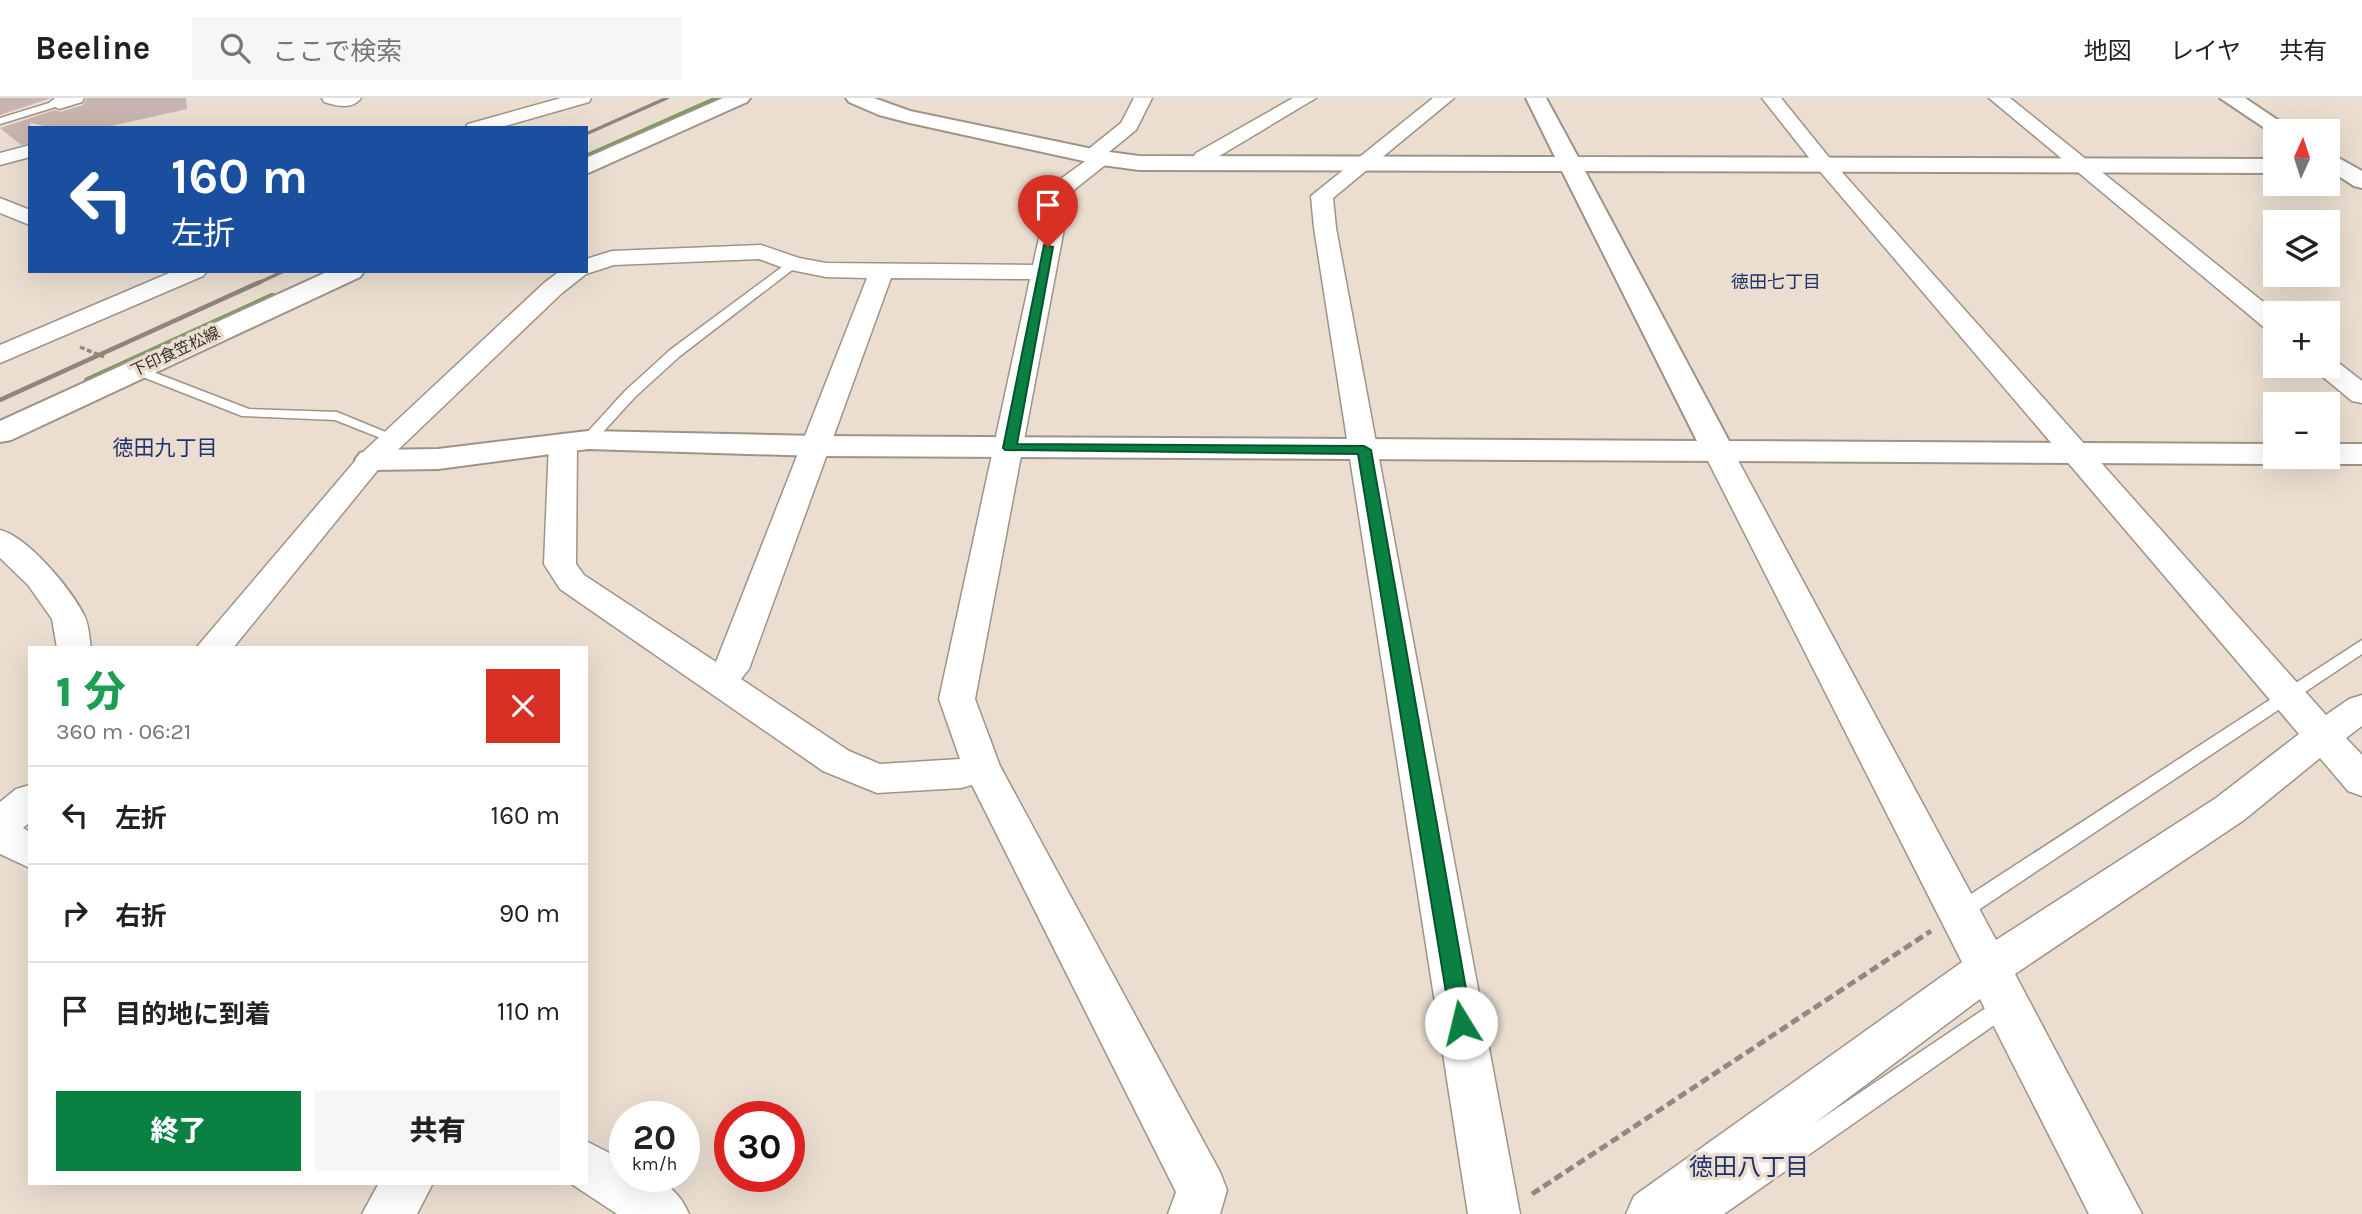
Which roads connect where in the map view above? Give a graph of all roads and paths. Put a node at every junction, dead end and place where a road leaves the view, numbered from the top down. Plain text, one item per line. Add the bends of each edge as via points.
1 (331, 98) edge
2 (352, 98) edge
3 (582, 98) edge
4 (740, 98) edge
5 (856, 98) edge
6 (1143, 98) edge
7 (1307, 98) edge
8 (1445, 98) edge
9 (1536, 98) edge
10 (1771, 98) edge
11 (1998, 98) edge
12 (2230, 98) edge
13 (60, 100) edge
14 (2264, 119) edge
15 (0, 121) edge
16 (482, 126) edge
17 (28, 152) edge
18 (1102, 158) junction
19 (0, 159) edge
20 (1199, 163) junction
21 (1363, 164) junction
22 (1570, 164) junction
23 (1825, 165) junction
24 (588, 166) edge
25 (2081, 166) junction
26 (2263, 166) edge
27 (2340, 166) edge
28 (2362, 181) edge
29 (794, 264) junction
30 (588, 266) edge
31 (881, 272) junction
32 (1042, 272) junction
33 (181, 273) edge
34 (347, 273) edge
35 (572, 273) edge
36 (2263, 314) edge
37 (46, 335) junction
38 (0, 355) edge
39 (135, 369) junction
40 (2340, 377) edge
41 (2362, 395) edge
42 (0, 433) edge
43 (575, 441) junction
44 (817, 446) junction
45 (1010, 448) junction
46 (382, 449) junction
47 (1364, 450) junction
48 (1718, 450) junction
49 (2077, 453) junction
50 (2263, 454) edge
51 (2340, 454) edge
52 (2362, 454) edge
53 (0, 540) edge
54 (74, 646) edge
55 (216, 646) edge
56 (2362, 646) edge
57 (718, 680) junction
58 (2288, 696) junction
59 (2362, 708) edge
60 (2322, 736) junction
61 (981, 766) junction
62 (2362, 781) edge
63 (28, 802) edge
64 (0, 824) edge
65 (0, 834) edge
66 (28, 851) edge
67 (1958, 913) junction
68 (1996, 987) junction
69 (588, 1167) edge
70 (407, 1185) edge
71 (1510, 1206) edge
72 (388, 1214) edge
73 (663, 1214) edge
74 (1194, 1214) edge
75 (1652, 1214) edge
76 (1702, 1214) edge
77 (2116, 1214) edge

1 - 2 street via 342,102
3 - 16 street
4 - 24 street
5 - 18 street via 887,111
6 - 18 street via 1129,126 1098,151
7 - 20 street
8 - 21 street
9 - 22 street
10 - 23 street
11 - 25 street
12 - 14 street
13 - 15 lane
17 - 19 street
18 - 20 street
18 - 32 street via 1067,185 1059,197
20 - 21 street
21 - 22 street
21 - 47 street via 1322,196
22 - 23 street
22 - 48 street
23 - 25 street
23 - 49 street
25 - 26 street
25 - 36 street
27 - 28 street
29 - 30 street via 761,252 612,258
29 - 31 street
29 - 43 lane via 675,353
31 - 32 street
31 - 44 street
32 - 45 street
33 - 37 street
34 - 39 street, 下印食笠松線
35 - 46 street
37 - 38 street
37 - 39 path
39 - 42 street, 下印食笠松線
39 - 46 lane via 247,413 337,416
40 - 41 street
43 - 44 street
43 - 46 street via 438,459
43 - 57 street via 560,564 572,582
44 - 45 street
44 - 57 street via 731,669
45 - 47 street
45 - 61 street via 957,699
46 - 55 street
47 - 48 street
47 - 71 street
48 - 49 street
48 - 67 street
49 - 50 street
49 - 58 street
51 - 52 street
53 - 54 street via 40,578 69,618
56 - 58 lane
57 - 61 street via 836,761 877,779 961,774
58 - 60 street
58 - 67 lane
59 - 60 street
60 - 62 street
60 - 68 street
61 - 74 street via 1202,1190
63 - 64 street
65 - 66 street
67 - 68 street
67 - 71 path
68 - 75 street
68 - 76 lane
68 - 77 street
69 - 73 street
70 - 72 street

